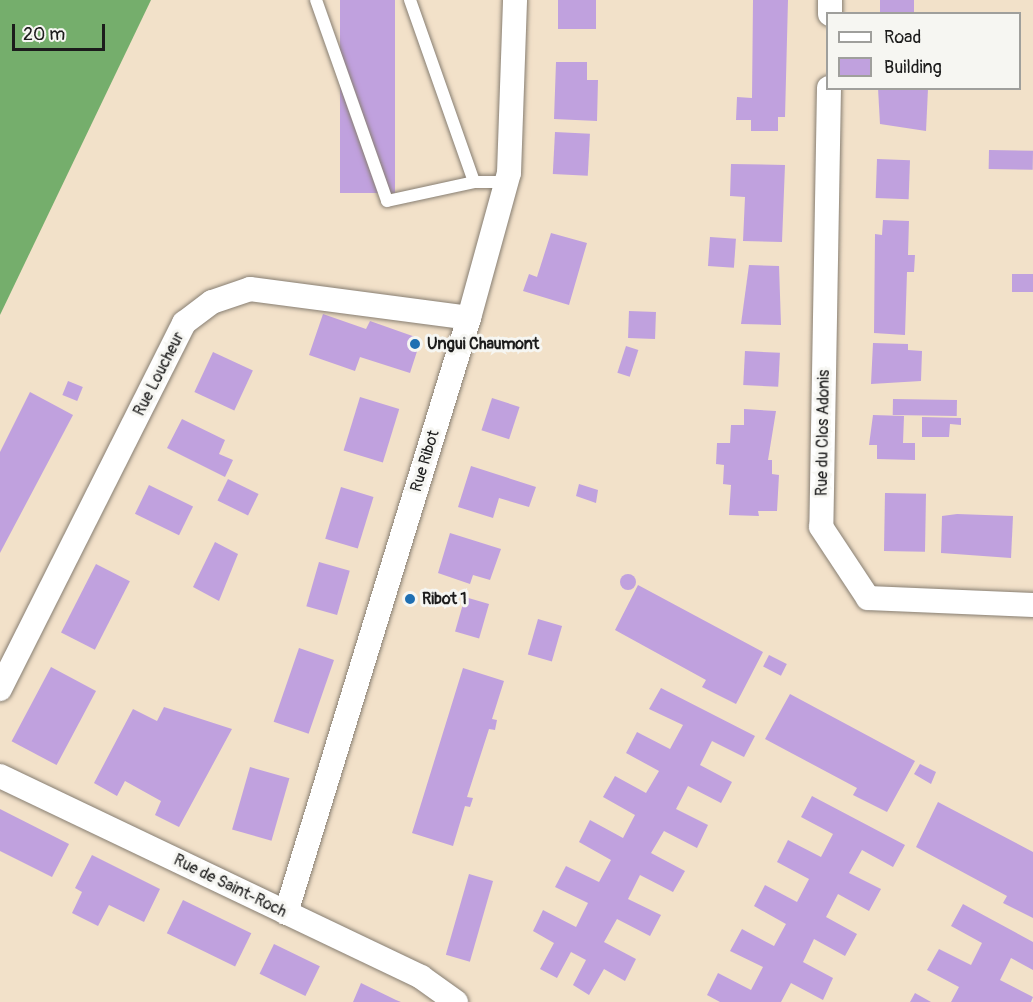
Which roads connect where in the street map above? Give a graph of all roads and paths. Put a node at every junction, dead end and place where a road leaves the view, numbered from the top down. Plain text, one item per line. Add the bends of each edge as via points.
1 (316, 0) edge
2 (410, 0) edge
3 (515, 0) edge
4 (829, 90) edge
5 (474, 182) junction
6 (506, 182) junction
7 (470, 318) junction
8 (1033, 605) edge
9 (0, 689) edge
10 (0, 776) edge
11 (286, 913) junction
12 (456, 1002) edge

1 - 5 lane via 387,201
2 - 5 lane
3 - 6 street, Rue Ribot
4 - 8 street, Rue du Clos Adonis via 821,527 868,598
5 - 6 lane
6 - 7 street, Rue Ribot
7 - 9 street, Rue Loucheur via 250,289 212,302 184,323
7 - 11 street, Rue Ribot
10 - 11 street, Rue de Saint-Roch
11 - 12 street, Rue de Saint-Roch via 421,977

